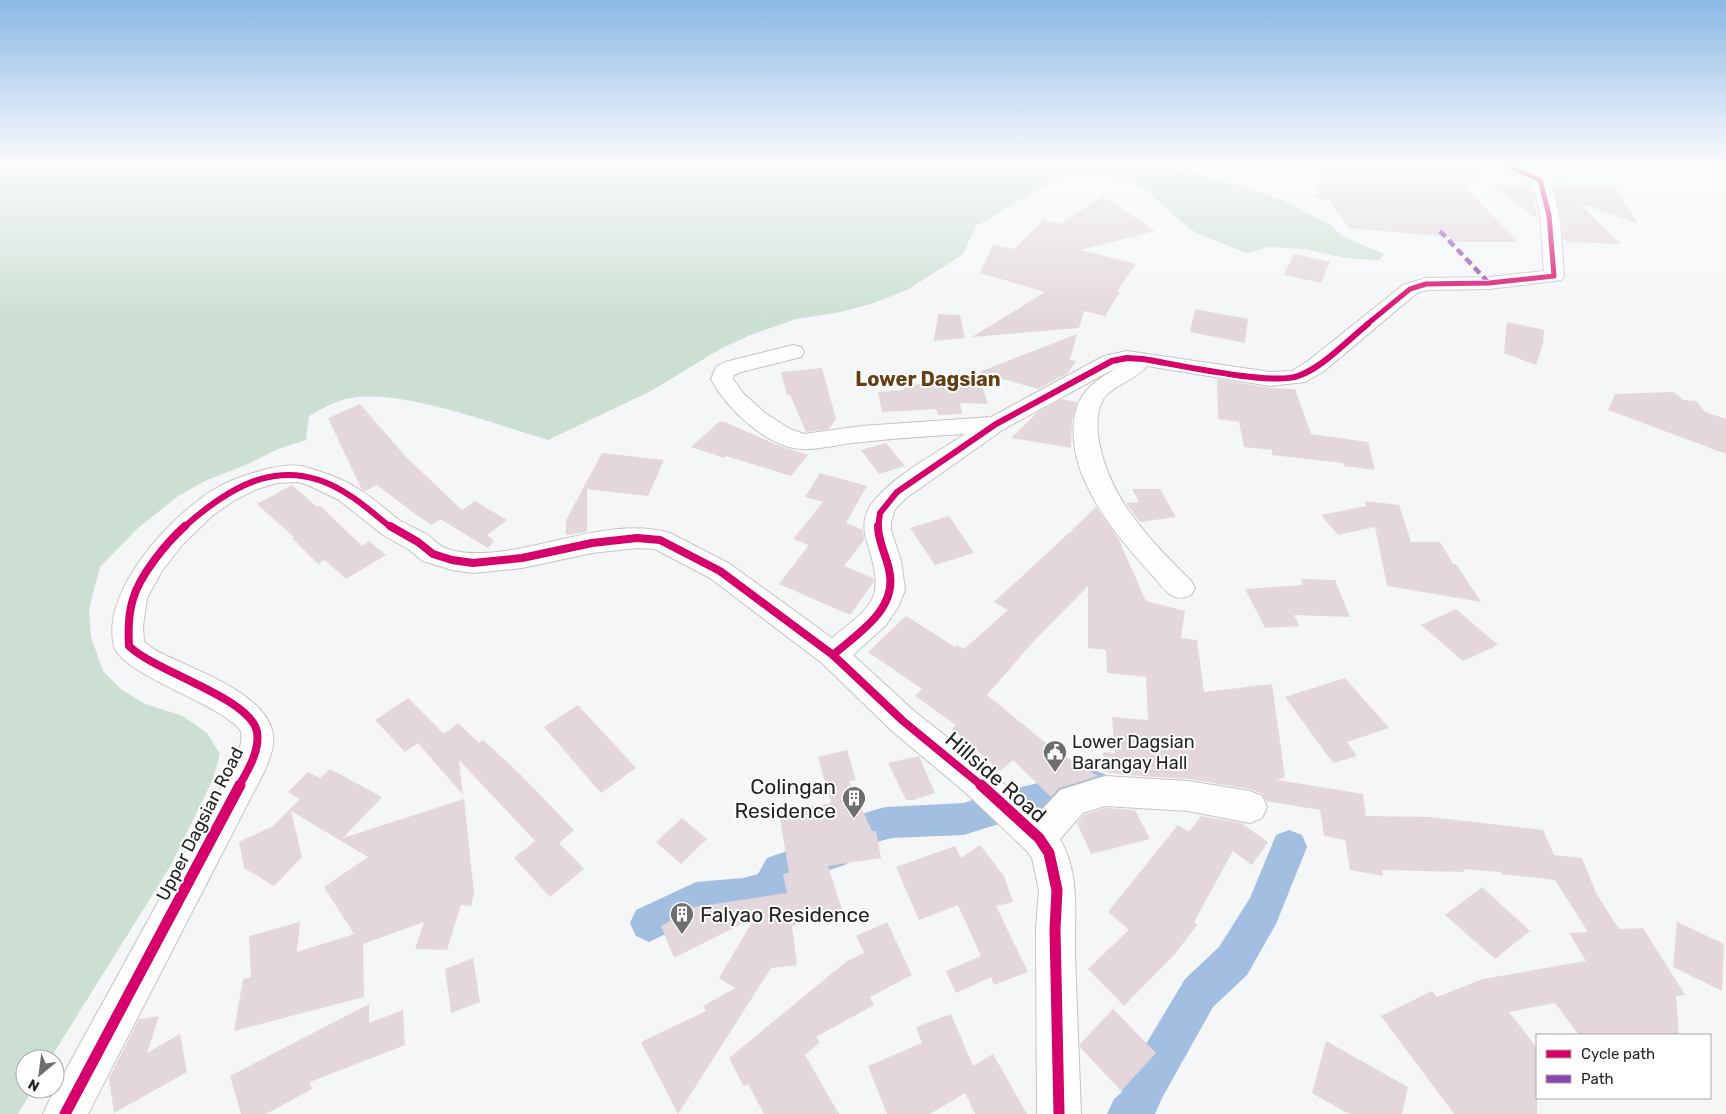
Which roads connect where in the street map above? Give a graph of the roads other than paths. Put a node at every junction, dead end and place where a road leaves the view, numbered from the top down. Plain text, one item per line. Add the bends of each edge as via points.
1 (1549, 217) edge
2 (793, 352) dead end
3 (1143, 359) junction
4 (996, 424) junction
5 (1181, 588) dead end
6 (833, 655) junction
7 (1250, 807) dead end
8 (1039, 838) junction
9 (65, 1114) edge
10 (1059, 1114) edge

1 - 3 street via 1554,276 1489,283 1426,284 1410,289 1316,366 1297,377 1270,379
2 - 4 street via 733,367 724,372 722,379 726,389 761,422 795,442 944,426
3 - 4 street via 1112,361
3 - 5 street via 1094,395 1086,419 1086,451 1107,500 1130,533
4 - 6 street via 886,502 876,524 888,558 892,589 885,605 867,626
6 - 8 street, Hillside Road via 903,721 978,782
6 - 9 street, Upper Dagsian Road via 720,571 660,540 620,539 522,558 473,563 434,554 392,528 348,494 318,479 298,474 276,475 226,494 204,508 172,538 151,565 134,598 128,626 129,646 142,658 247,714 256,727 253,760
7 - 8 street via 1188,796 1105,791 1072,801
8 - 10 street, Hillside Road via 1050,854 1057,890

